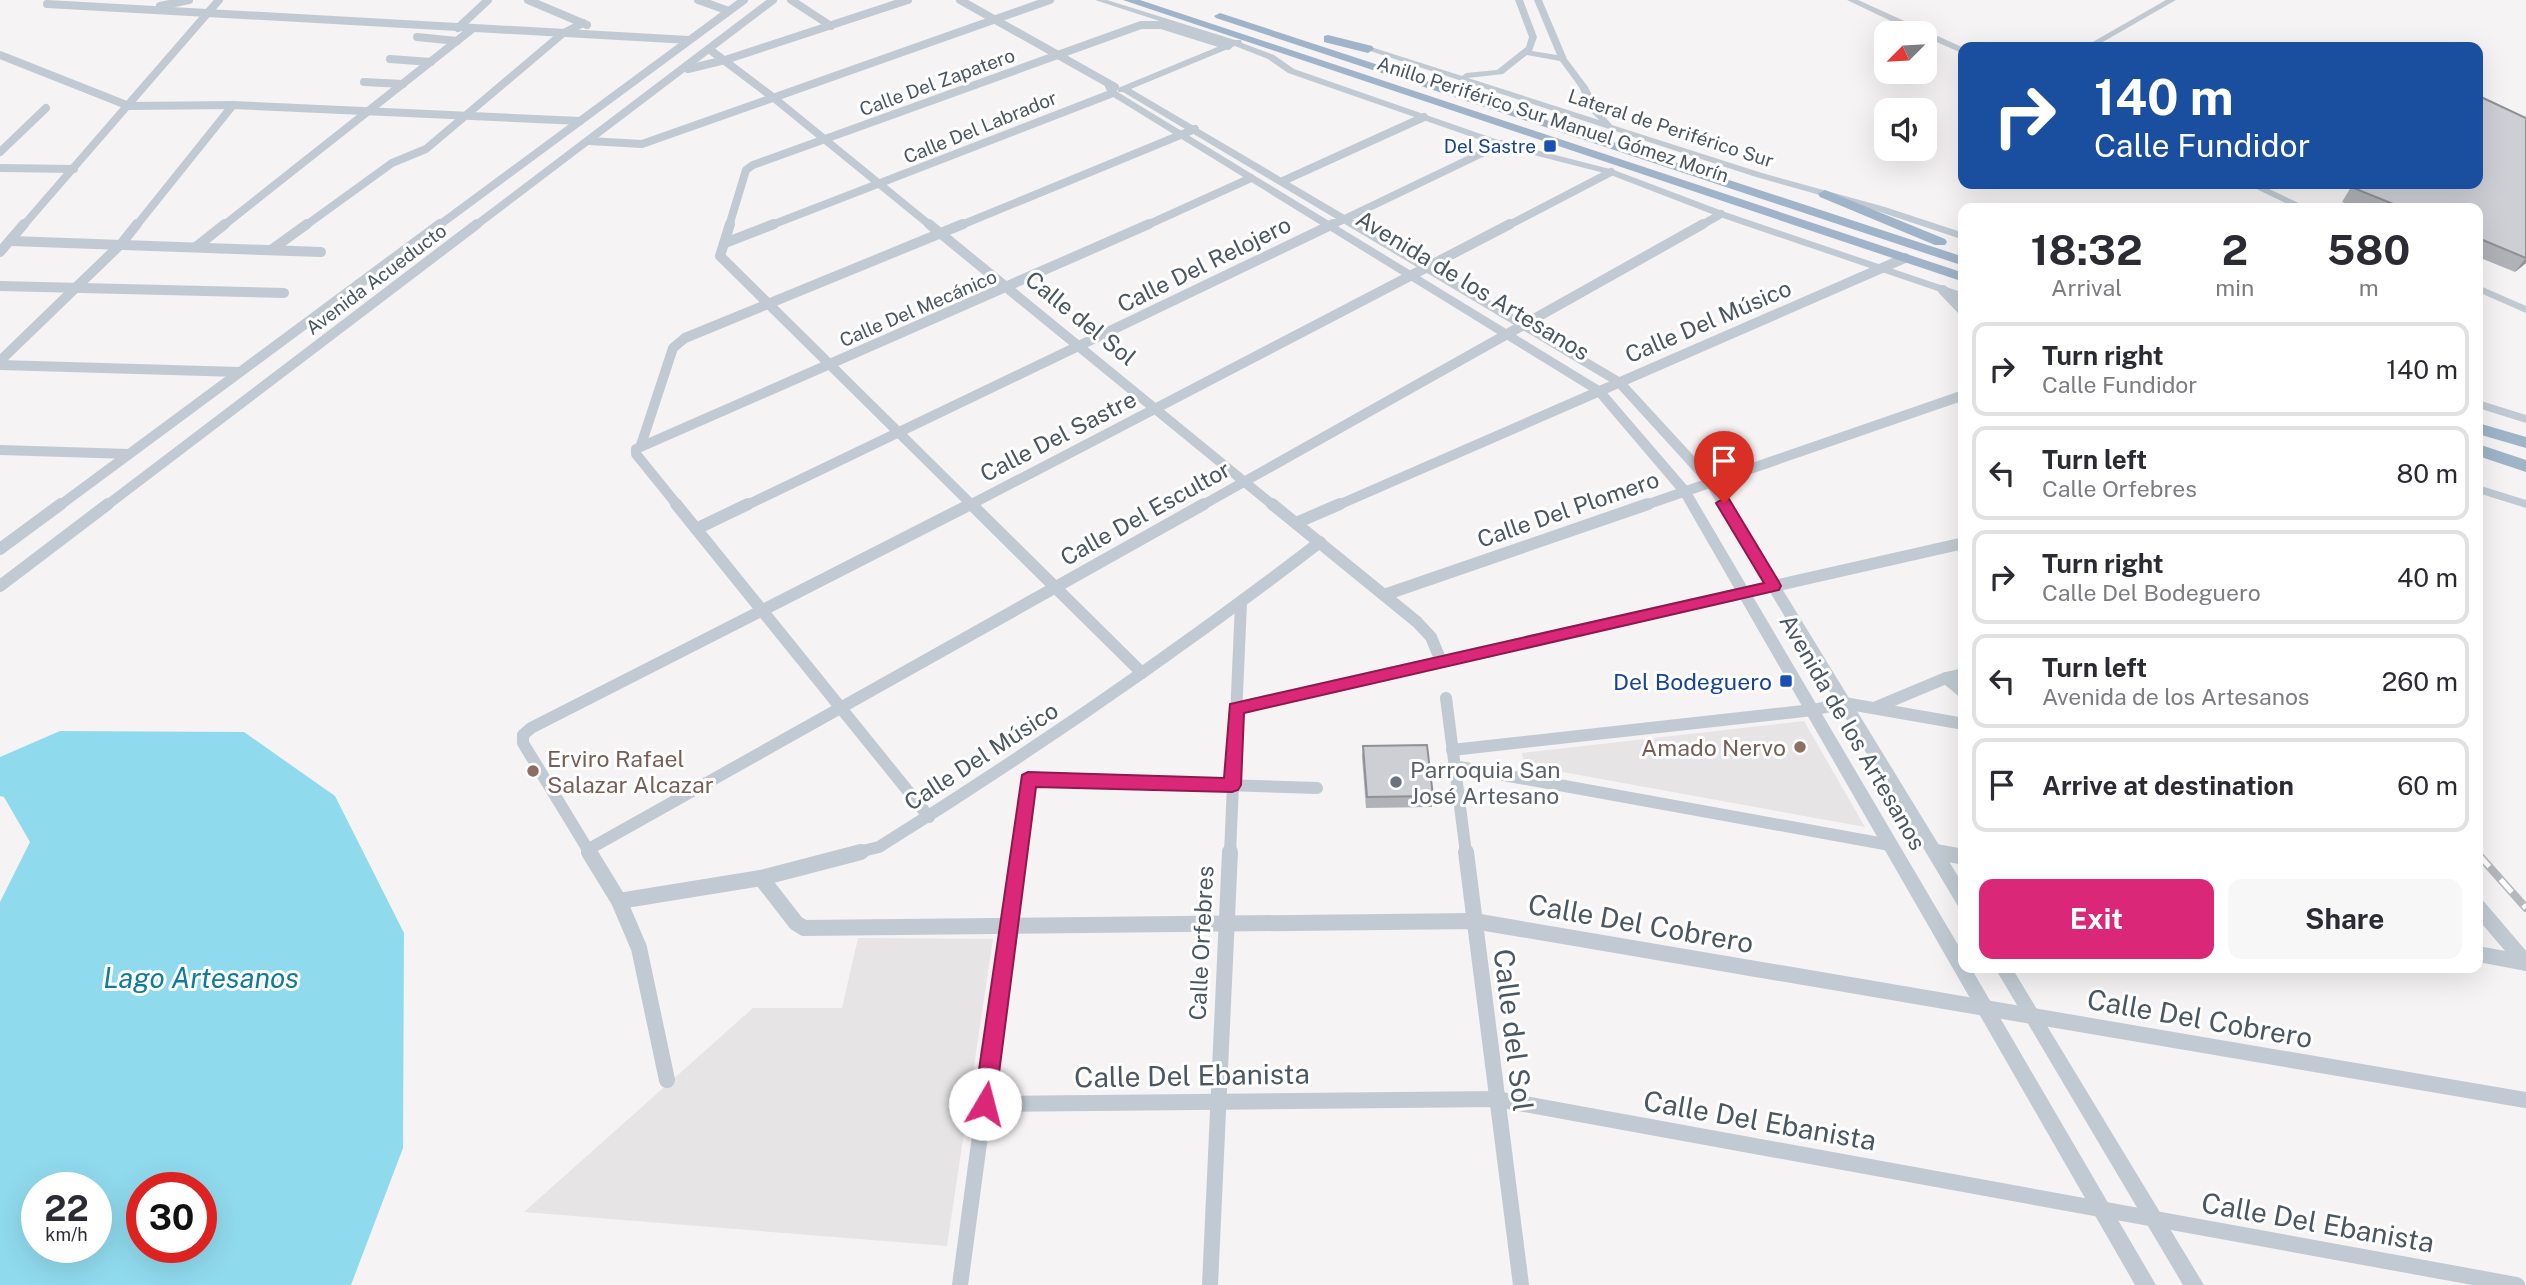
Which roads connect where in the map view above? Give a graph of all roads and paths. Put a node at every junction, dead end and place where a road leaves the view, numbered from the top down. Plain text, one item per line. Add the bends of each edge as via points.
1 (189, 0) edge
2 (219, 0) edge
3 (488, 0) edge
4 (528, 0) edge
5 (698, 0) edge
6 (744, 0) edge
7 (774, 0) edge
8 (791, 0) edge
9 (908, 0) edge
10 (960, 0) edge
11 (1049, 0) edge
12 (1099, 0) edge
13 (1129, 0) edge
14 (1519, 0) edge
15 (1538, 0) edge
16 (1851, 0) edge
17 (2172, 0) edge
18 (47, 4) dead end
19 (142, 10) junction
20 (729, 11) junction
21 (206, 13) junction
22 (996, 20) junction
23 (1896, 21) edge
24 (583, 23) junction
25 (831, 26) junction
26 (458, 28) junction
27 (472, 29) junction
28 (562, 34) junction
29 (417, 37) dead end
30 (613, 37) junction
31 (690, 40) junction
32 (1937, 40) edge
33 (457, 41) junction
34 (2097, 42) edge
35 (1236, 43) junction
36 (709, 49) junction
37 (1368, 49) joint
38 (1958, 49) edge
39 (1525, 52) junction
40 (0, 55) edge
41 (1057, 55) junction
42 (390, 59) dead end
43 (724, 60) junction
44 (1563, 60) junction
45 (431, 62) junction
46 (681, 70) junction
47 (1448, 75) junction
48 (364, 82) dead end
49 (402, 84) junction
50 (1115, 89) junction
51 (774, 98) junction
52 (233, 105) junction
53 (129, 106) junction
54 (46, 108) dead end
55 (369, 111) junction
56 (465, 117) junction
57 (1424, 117) junction
58 (580, 121) junction
59 (1611, 128) junction
60 (1195, 129) junction
61 (1180, 135) junction
62 (825, 139) junction
63 (589, 141) junction
64 (1501, 144) junction
65 (0, 152) edge
66 (0, 168) edge
67 (74, 169) junction
68 (1611, 172) junction
69 (1251, 178) junction
70 (1283, 181) junction
71 (881, 185) junction
72 (2262, 189) edge
73 (1825, 194) junction
74 (2293, 203) edge
75 (1721, 214) junction
76 (1345, 218) junction
77 (1329, 226) junction
78 (940, 233) junction
79 (1958, 235) edge
80 (11, 241) junction
81 (122, 243) junction
82 (724, 243) junction
83 (196, 247) junction
84 (1958, 249) edge
85 (271, 250) junction
86 (0, 252) edge
87 (321, 252) dead end
88 (1905, 258) junction
89 (1958, 260) edge
90 (1428, 268) junction
91 (1881, 269) junction
92 (1412, 276) junction
93 (1958, 276) edge
94 (0, 286) edge
95 (1008, 288) junction
96 (76, 289) junction
97 (1944, 290) junction
98 (2483, 290) edge
99 (284, 293) dead end
100 (1958, 295) edge
101 (768, 304) junction
102 (1958, 305) edge
103 (2526, 310) edge
104 (1523, 325) junction
105 (1506, 334) junction
106 (1078, 346) junction
107 (0, 363) edge
108 (830, 365) junction
109 (239, 372) junction
110 (1619, 382) junction
111 (1599, 391) junction
112 (1958, 397) edge
113 (2483, 406) edge
114 (1156, 409) junction
115 (2526, 419) edge
116 (2483, 422) edge
117 (2483, 430) edge
118 (898, 432) junction
119 (2526, 434) edge
120 (2526, 443) edge
121 (638, 447) junction
122 (0, 450) edge
123 (2483, 452) edge
124 (129, 454) junction
125 (2526, 466) edge
126 (1244, 481) junction
127 (1711, 482) junction
128 (1685, 491) junction
129 (2483, 491) edge
130 (971, 504) junction
131 (2526, 504) edge
132 (1296, 523) junction
133 (696, 528) junction
134 (1320, 542) junction
135 (1958, 544) edge
136 (0, 549) edge
137 (0, 586) edge
138 (1774, 586) junction
139 (1055, 587) junction
140 (1744, 593) junction
141 (1384, 595) junction
142 (1241, 603) junction
143 (763, 611) junction
144 (1441, 661) junction
145 (1142, 673) junction
146 (1958, 675) edge
147 (1946, 678) junction
148 (1958, 688) edge
149 (1446, 698) dead end
150 (1844, 703) junction
151 (840, 708) junction
152 (1236, 708) junction
153 (1874, 708) junction
154 (1812, 710) junction
155 (1958, 723) edge
156 (1452, 750) junction
157 (1010, 765) junction
158 (1454, 766) junction
159 (1028, 779) junction
160 (1232, 785) junction
161 (1317, 788) dead end
162 (929, 817) junction
163 (1891, 845) junction
164 (589, 849) junction
165 (1933, 851) junction
166 (1958, 856) edge
167 (761, 878) junction
168 (1958, 891) edge
169 (619, 901) junction
170 (2483, 913) edge
171 (1474, 921) junction
172 (1225, 924) junction
173 (1009, 926) junction
174 (2483, 955) edge
175 (1958, 960) edge
176 (2526, 963) edge
177 (1966, 973) edge
178 (2006, 973) edge
179 (1986, 1008) junction
180 (2033, 1016) junction
181 (667, 1080) dead end
182 (1497, 1099) junction
183 (2526, 1100) edge
184 (1216, 1101) junction
185 (985, 1104) junction
186 (2103, 1209) junction
187 (2154, 1219) junction
188 (960, 1285) edge
189 (1210, 1285) edge
190 (1521, 1285) edge
191 (2147, 1285) edge
192 (2194, 1285) edge
193 (2517, 1285) edge

1 - 19 street
2 - 21 street
3 - 26 street
4 - 24 street
5 - 20 street
6 - 20 street, Avenida Acueducto
7 - 36 street, Avenida Acueducto
8 - 25 street
9 - 25 street
10 - 22 street, Avenida de los Artesanos
11 - 22 street
12 - 35 street
13 - 35 highway, Anillo Periférico Sur Manuel Gómez Morín
14 - 39 street via 1533,37
15 - 44 street
16 - 23 street
17 - 34 street
18 - 19 street
19 - 21 street
20 - 31 street, Avenida Acueducto
21 - 26 street
21 - 53 street
22 - 41 street, Avenida de los Artesanos
22 - 51 street
24 - 28 street
24 - 30 street
25 - 43 street
26 - 27 street
27 - 28 street
27 - 33 street
28 - 30 street
28 - 56 street
29 - 33 street
30 - 31 street
31 - 58 street, Avenida Acueducto
32 - 38 street
33 - 45 street
35 - 41 street, Calle Del Zapatero via 1141,25
35 - 50 street, Calle Del Labrador
35 - 57 street via 1291,71
35 - 88 highway, Anillo Periférico Sur Manuel Gómez Morín
36 - 43 street, Calle del Sol
36 - 46 street, Avenida Acueducto
37 - 47 street, Lateral de Periférico Sur
37 - 89 highway, Anillo Periférico Sur Manuel Gómez Morín via 1204,10
39 - 44 street
39 - 47 street via 1500,72
40 - 53 street
41 - 50 street, Avenida de los Artesanos
41 - 62 street, Calle Del Zapatero
42 - 45 street
43 - 46 street
43 - 51 street, Calle del Sol
44 - 59 street
45 - 49 street
46 - 63 street, Avenida Acueducto
47 - 59 street, Lateral de Periférico Sur
48 - 49 street
49 - 55 street
50 - 60 street, Avenida de los Artesanos
50 - 61 street, Avenida de los Artesanos
50 - 71 street, Calle Del Labrador
51 - 62 street, Calle del Sol
51 - 63 street via 642,144
52 - 53 street
52 - 55 street
52 - 81 street
53 - 67 street
54 - 65 street
55 - 56 street
55 - 83 street
56 - 58 street
56 - 85 street via 426,149 392,163
57 - 64 street
57 - 70 street
58 - 109 street, Avenida Acueducto
59 - 73 street, Lateral de Periférico Sur
60 - 61 street
60 - 70 street, Avenida de los Artesanos
61 - 69 street, Avenida de los Artesanos
61 - 78 street
62 - 71 street, Calle del Sol
62 - 82 street, Calle Del Zapatero via 748,167
63 - 137 street, Avenida Acueducto
64 - 68 street
64 - 76 street, Calle Del Relojero
66 - 67 street
67 - 80 street
68 - 75 street
68 - 90 street, Calle Del Sastre
69 - 77 street, Avenida de los Artesanos
69 - 95 street, Calle Del Mecánico
70 - 76 street, Avenida de los Artesanos
71 - 78 street, Calle del Sol
71 - 82 street, Calle Del Labrador
72 - 74 street
73 - 79 street, Lateral de Periférico Sur
73 - 84 highway
75 - 91 street
75 - 104 street, Calle Del Escultor
76 - 77 street, Calle Del Relojero
76 - 90 street, Avenida de los Artesanos
77 - 92 street, Avenida de los Artesanos
77 - 106 street, Calle Del Relojero
78 - 95 street, Calle del Sol
78 - 101 street
80 - 81 street
80 - 86 street
81 - 83 street
81 - 96 street
82 - 101 street, Calle Del Zapatero via 720,256
83 - 85 street
85 - 87 street
88 - 91 street, Calle Del Músico
88 - 93 highway, Anillo Periférico Sur Manuel Gómez Morín
90 - 92 street, Calle Del Sastre
90 - 104 street, Avenida de los Artesanos
91 - 97 street
91 - 110 street, Calle Del Músico
92 - 105 street, Avenida de los Artesanos
92 - 114 street, Calle Del Sastre
94 - 96 street
95 - 106 street, Calle del Sol
95 - 108 street, Calle Del Mecánico
96 - 99 street
96 - 107 street
97 - 100 street
97 - 102 street
98 - 103 street
101 - 108 street
101 - 121 street via 678,342
104 - 105 street, Calle Del Escultor
104 - 110 street, Avenida de los Artesanos
105 - 111 street, Avenida de los Artesanos
105 - 126 street, Calle Del Escultor
106 - 114 street, Calle del Sol
106 - 118 street, Calle Del Relojero
107 - 109 street
108 - 118 street
108 - 121 street, Calle Del Mecánico
109 - 124 street, Avenida Acueducto
110 - 111 street, Calle Del Músico
110 - 127 street, Avenida de los Artesanos
111 - 128 street, Avenida de los Artesanos
111 - 132 street, Calle Del Músico
112 - 127 street, Calle Del Plomero
113 - 115 street
114 - 126 street, Calle del Sol
114 - 130 street, Calle Del Sastre
116 - 119 highway
117 - 120 highway
118 - 130 street
118 - 133 street, Calle Del Relojero
121 - 133 street via 636,454
122 - 124 street
123 - 125 highway
124 - 136 street, Avenida Acueducto
126 - 132 street, Calle del Sol
126 - 139 street, Calle Del Escultor
127 - 128 street, Calle Del Plomero
127 - 138 street, Avenida de los Artesanos
128 - 140 street, Avenida de los Artesanos
128 - 141 street, Calle Del Plomero
129 - 131 street
130 - 139 street
130 - 143 street, Calle Del Sastre
132 - 134 street, Calle del Sol
133 - 143 street
134 - 141 street, Calle del Sol
134 - 142 street, Calle Del Músico
135 - 138 street
138 - 140 street
138 - 150 street, Avenida de los Artesanos
139 - 145 street
139 - 151 street, Calle Del Escultor
140 - 144 street
140 - 154 street, Avenida de los Artesanos
141 - 144 street, Calle del Sol via 1431,637
142 - 145 street, Calle Del Músico
142 - 152 street, Calle Orfebres
143 - 151 street
143 - 164 street, Calle Del Sastre via 523,735 523,743
144 - 152 street
145 - 157 street, Calle Del Músico
146 - 147 street
147 - 148 street
147 - 153 street
149 - 156 street, Calle del Sol
150 - 153 street
150 - 154 street
150 - 165 street, Avenida de los Artesanos
151 - 162 street
151 - 164 street, Calle Del Escultor
152 - 160 street, Calle Orfebres
153 - 155 street
154 - 156 street
154 - 163 street, Avenida de los Artesanos
156 - 158 street, Calle del Sol
157 - 159 street
157 - 162 street, Calle Del Músico
158 - 163 street
158 - 171 street, Calle del Sol
159 - 160 street
159 - 173 street
160 - 161 street
160 - 172 street, Calle Orfebres
162 - 167 street, Calle Del Músico via 879,847
163 - 175 street, Avenida de los Artesanos
164 - 169 street
165 - 166 street
165 - 168 street, Avenida de los Artesanos
167 - 169 street, Calle Del Músico
167 - 173 street, Calle Del Cobrero via 804,928
169 - 181 street via 639,948
170 - 176 street
171 - 172 street, Calle Del Cobrero
171 - 179 street, Calle Del Cobrero
171 - 182 street, Calle del Sol
172 - 173 street, Calle Del Cobrero
172 - 184 street, Calle Orfebres
173 - 185 street
174 - 176 street
177 - 179 street, Avenida de los Artesanos
178 - 180 street
179 - 180 street, Calle Del Cobrero
179 - 186 street, Avenida de los Artesanos
180 - 183 street, Calle Del Cobrero
180 - 187 street
182 - 184 street, Calle Del Ebanista
182 - 186 street, Calle Del Ebanista
182 - 190 street, Calle del Sol
184 - 185 street, Calle Del Ebanista
184 - 189 street, Calle Orfebres
185 - 188 street
186 - 187 street, Calle Del Ebanista
186 - 191 street, Avenida de los Artesanos
187 - 192 street
187 - 193 street, Calle Del Ebanista

